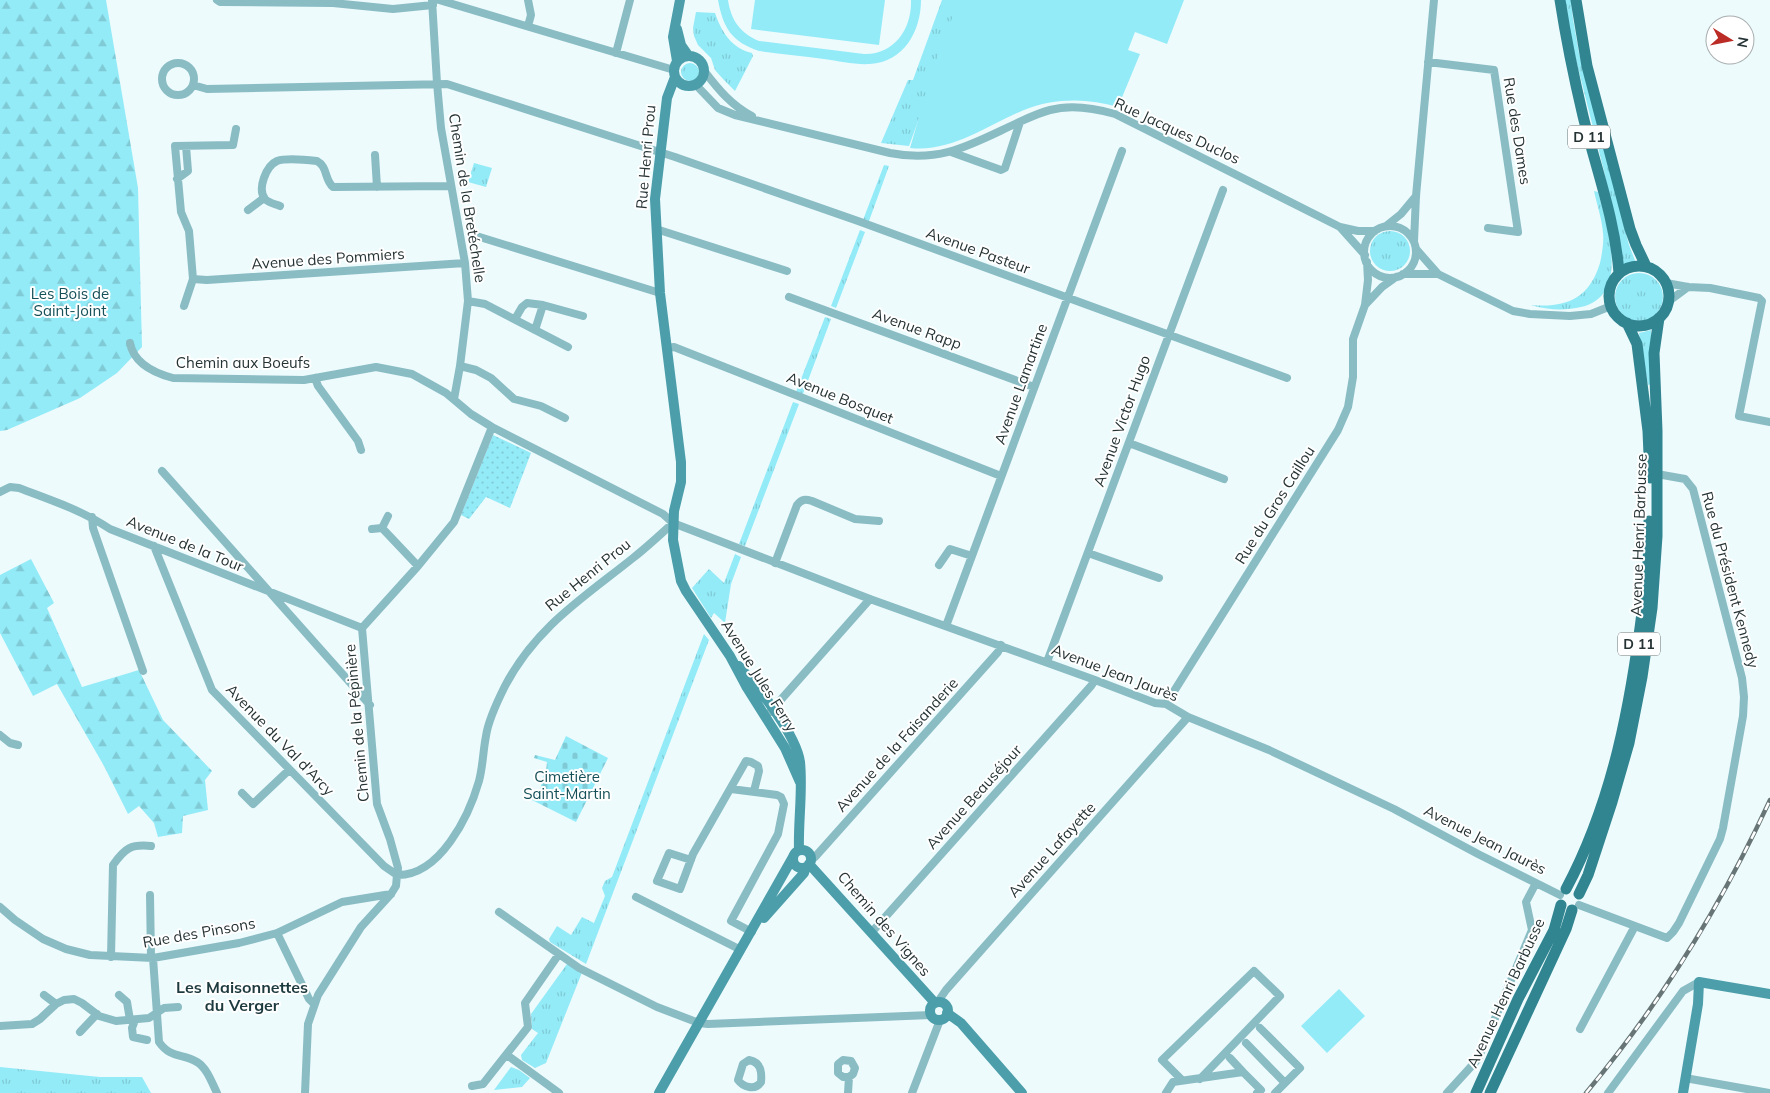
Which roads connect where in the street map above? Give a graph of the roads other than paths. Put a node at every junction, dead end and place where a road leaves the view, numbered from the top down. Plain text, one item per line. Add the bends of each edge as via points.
1 (217, 0) edge
2 (528, 0) edge
3 (630, 0) edge
4 (680, 0) edge
5 (1434, 0) edge
6 (1560, 0) edge
7 (1576, 0) edge
8 (435, 2) edge
9 (676, 24) junction
10 (528, 26) junction
11 (616, 53) junction
12 (688, 55) junction
13 (1428, 62) junction
14 (676, 69) junction
15 (705, 72) junction
16 (437, 83) junction
17 (193, 85) junction
18 (691, 85) junction
19 (667, 98) junction
20 (763, 121) junction
21 (1020, 122) junction
22 (236, 129) dead end
23 (186, 146) junction
24 (1122, 150) dead end
25 (660, 152) junction
26 (951, 152) junction
27 (375, 154) dead end
28 (177, 179) junction
29 (450, 186) junction
30 (377, 187) junction
31 (1223, 190) dead end
32 (1416, 196) junction
33 (264, 198) junction
34 (280, 206) dead end
35 (248, 210) dead end
36 (1386, 226) junction
37 (1340, 228) junction
38 (1488, 228) dead end
39 (656, 229) junction
40 (1375, 231) junction
41 (470, 234) dead end
42 (1415, 245) junction
43 (1366, 258) junction
44 (465, 264) junction
45 (1646, 266) junction
46 (788, 271) dead end
47 (1619, 273) junction
48 (1438, 274) junction
49 (1400, 275) junction
50 (193, 279) junction
51 (1666, 283) junction
52 (1688, 287) junction
53 (660, 293) junction
54 (789, 297) dead end
55 (1067, 298) junction
56 (468, 301) junction
57 (1669, 301) junction
58 (544, 304) junction
59 (1365, 305) junction
60 (184, 306) dead end
61 (1611, 306) junction
62 (583, 316) dead end
63 (1660, 318) junction
64 (515, 319) junction
65 (1627, 323) junction
66 (535, 330) junction
67 (1169, 335) junction
68 (130, 343) dead end
69 (568, 347) dead end
70 (668, 348) junction
71 (460, 366) junction
72 (315, 378) junction
73 (1287, 378) dead end
74 (1034, 387) junction
75 (454, 399) junction
76 (565, 418) dead end
77 (1770, 422) edge
78 (492, 427) junction
79 (1129, 443) junction
80 (361, 450) dead end
81 (162, 471) dead end
82 (1657, 474) junction
83 (1001, 476) junction
84 (1224, 479) dead end
85 (0, 492) edge
86 (388, 516) dead end
87 (92, 517) junction
88 (879, 521) dead end
89 (673, 523) junction
90 (382, 528) junction
91 (372, 529) dead end
92 (154, 546) junction
93 (1088, 553) junction
94 (972, 556) junction
95 (776, 563) junction
96 (939, 565) dead end
97 (418, 566) junction
98 (1159, 578) dead end
99 (269, 592) junction
100 (870, 599) junction
101 (946, 626) junction
102 (362, 628) junction
103 (1000, 645) junction
104 (1047, 662) junction
105 (143, 671) dead end
106 (1095, 680) junction
107 (1166, 704) junction
108 (370, 706) junction
109 (769, 713) junction
110 (1188, 717) junction
111 (0, 735) edge
112 (18, 745) dead end
113 (289, 770) junction
114 (731, 790) junction
115 (754, 791) junction
116 (242, 793) dead end
117 (151, 846) dead end
118 (796, 854) junction
119 (691, 860) junction
120 (809, 863) junction
121 (397, 875) junction
122 (1536, 882) junction
123 (391, 894) junction
124 (150, 896) dead end
125 (1562, 896) junction
126 (636, 897) dead end
127 (1577, 903) junction
128 (2, 911) edge
129 (499, 912) dead end
130 (1635, 926) junction
131 (752, 932) junction
132 (277, 933) junction
133 (871, 933) junction
134 (741, 950) junction
135 (559, 954) junction
136 (111, 957) junction
137 (152, 958) junction
138 (1699, 982) junction
139 (1770, 994) edge
140 (44, 995) dead end
141 (119, 995) dead end
142 (936, 1003) junction
143 (56, 1004) junction
144 (314, 1004) junction
145 (178, 1007) dead end
146 (157, 1012) junction
147 (97, 1014) junction
148 (939, 1016) junction
149 (133, 1020) junction
150 (698, 1023) junction
151 (0, 1026) edge
152 (1260, 1028) dead end
153 (1580, 1029) dead end
154 (80, 1032) dead end
155 (147, 1040) dead end
156 (1246, 1043) dead end
157 (507, 1054) junction
158 (1230, 1058) dead end
159 (674, 1065) junction
160 (1243, 1072) junction
161 (849, 1077) dead end
162 (1685, 1078) junction
163 (1200, 1079) junction
164 (1182, 1080) junction
165 (1285, 1083) junction
166 (472, 1086) dead end
167 (1261, 1092) edge
168 (217, 1093) edge
169 (305, 1093) edge
170 (559, 1093) edge
171 (653, 1093) edge
172 (659, 1093) edge
173 (848, 1093) edge
174 (912, 1093) edge
175 (1022, 1093) edge
176 (1166, 1093) edge
177 (1275, 1093) edge
178 (1447, 1093) edge
179 (1476, 1093) edge
180 (1490, 1093) edge
181 (1608, 1093) edge
182 (1683, 1093) edge
183 (1769, 1093) edge

1 - 8 street via 333,2 393,9
2 - 10 street via 531,15
3 - 11 street
4 - 9 street, Rue Henri Prou
5 - 13 street
6 - 47 main road, D 11 via 1583,117 1614,227
7 - 45 main road, D 11 via 1587,66 1630,229
8 - 10 street
8 - 16 street, Chemin de la Bretéchelle
9 - 12 street, Rue Henri Prou via 681,45
9 - 14 street, Rue Henri Prou via 673,38
10 - 11 street
11 - 14 street
12 - 14 street
12 - 15 street via 698,58
13 - 32 street
13 - 38 street, Rue des Dames via 1494,70 1518,232
14 - 18 street via 681,84
14 - 19 street, Rue Henri Prou
15 - 18 street via 702,80
15 - 20 street, Rue Jacques Duclos via 735,105
16 - 17 street, Avenue Pasteur via 207,90
16 - 25 street, Avenue Pasteur
16 - 29 street, Chemin de la Bretéchelle
17 - 17 street via 193,73 185,64 172,63 166,67 162,80 168,92 183,94
18 - 19 street, Rue Henri Prou
18 - 20 street, Rue Jacques Duclos via 718,108
19 - 25 street, Rue Henri Prou
20 - 26 street, Rue Jacques Duclos via 897,154 923,156
21 - 26 street, Rue Jacques Duclos
21 - 26 street via 1005,168 1001,170
21 - 37 street, Rue Jacques Duclos via 1051,109 1076,106 1115,114
22 - 23 street via 233,145
23 - 28 street via 188,170
23 - 28 street via 174,146
24 - 55 street, Avenue Lamartine
25 - 39 street, Rue Henri Prou via 655,198
25 - 55 street, Avenue Pasteur
27 - 30 street
28 - 50 street via 181,212 189,231
29 - 30 street
29 - 44 street, Chemin de la Bretéchelle
30 - 33 street via 333,187 328,182 323,164 317,161 279,160 264,179
31 - 67 street, Avenue Victor Hugo
32 - 36 street
32 - 42 street
33 - 34 street
33 - 35 street
36 - 40 street, Rue Jacques Duclos
36 - 42 street, Rue Jacques Duclos via 1403,229
37 - 40 street, Rue Jacques Duclos
37 - 43 street, Rue Jacques Duclos
39 - 46 street
39 - 53 street, Rue Henri Prou
40 - 43 street via 1367,241
41 - 53 street
42 - 48 street, Rue Jacques Duclos
42 - 49 street via 1413,263
43 - 49 street, Rue Jacques Duclos via 1370,268 1382,276
43 - 59 street, Rue du Gros Caillou
44 - 50 street, Avenue des Pommiers
44 - 56 street, Chemin de la Bretéchelle
45 - 47 main road via 1628,268
45 - 51 main road via 1661,275
47 - 61 main road via 1610,288
48 - 49 street, Rue Jacques Duclos
48 - 61 street, Rue Jacques Duclos via 1513,311 1570,316 1591,314
49 - 59 street, Rue du Gros Caillou
50 - 60 street
51 - 52 street
51 - 57 main road
52 - 57 street
52 - 77 street via 1710,288 1762,301 1739,416
53 - 70 street, Rue Henri Prou
54 - 74 street, Avenue Rapp
55 - 67 street, Avenue Pasteur
55 - 74 street, Avenue Lamartine
56 - 64 street via 485,304
56 - 71 street, Chemin de la Bretéchelle
57 - 63 main road
58 - 62 street
58 - 64 street via 527,303
58 - 66 street
59 - 107 street, Rue du Gros Caillou via 1353,339 1348,407 1338,430
61 - 65 main road via 1614,313
63 - 65 main road via 1644,326
63 - 82 main road, Avenue Henri Barbusse / D 11 via 1654,353
64 - 66 street
65 - 125 main road, Avenue Henri Barbusse / D 11 via 1637,344 1648,431 1651,489 1648,574 1637,656 1620,742 1600,812 1579,865
66 - 69 street
67 - 73 street, Avenue Pasteur
67 - 79 street, Avenue Victor Hugo
68 - 72 street, Chemin aux Boeufs via 132,351 147,367 173,378
70 - 83 street, Avenue Bosquet via 674,347
70 - 89 street, Rue Henri Prou via 681,462 681,482
71 - 75 street, Chemin de la Bretéchelle
71 - 76 street via 491,378 514,399 541,406
72 - 75 street, Chemin aux Boeufs via 376,367 412,374
72 - 80 street
74 - 83 street, Avenue Lamartine
75 - 78 street, Chemin aux Boeufs
78 - 89 street, Avenue Jean Jaurès via 663,514
78 - 97 street, Chemin de la Pépinière via 454,522
79 - 84 street
79 - 93 street, Avenue Victor Hugo
81 - 99 street
82 - 127 main road, Avenue Henri Barbusse / D 11 via 1655,580 1642,677 1629,743
82 - 130 street, Rue du Président Kennedy via 1685,479 1693,489 1738,660 1744,697 1720,839 1673,932 1667,938
83 - 94 street, Avenue Lamartine
85 - 87 street, Avenue de la Tour via 10,487 19,488
86 - 90 street
87 - 92 street, Avenue de la Tour via 110,529
87 - 105 street via 93,528
88 - 95 street via 855,519 812,501 800,500
89 - 95 street, Avenue Jean Jaurès
89 - 109 street, Avenue Jules Ferry via 674,550 681,581 730,656 752,681
89 - 121 street, Rue Henri Prou via 635,557 568,608 540,636 502,694 486,734 478,783 456,834 421,870
90 - 91 street
90 - 97 street
92 - 99 street, Avenue de la Tour
92 - 113 street, Avenue du Val d'Arcy via 212,690
93 - 98 street
93 - 104 street, Avenue Victor Hugo
94 - 96 street via 950,549
94 - 101 street, Avenue Lamartine
95 - 100 street, Avenue Jean Jaurès
97 - 102 street, Chemin de la Pépinière
99 - 102 street, Avenue de la Tour
99 - 108 street
100 - 101 street, Avenue Jean Jaurès
100 - 109 street
101 - 103 street, Avenue Jean Jaurès
102 - 108 street, Chemin de la Pépinière
103 - 104 street, Avenue Jean Jaurès
103 - 120 street, Avenue de la Faisanderie via 998,652
104 - 106 street, Avenue Jean Jaurès
106 - 107 street, Avenue Jean Jaurès via 1155,703
106 - 133 street, Avenue Beauséjour
107 - 110 street, Avenue Jean Jaurès
108 - 121 street, Chemin de la Pépinière via 377,804 390,839
109 - 118 street, Avenue Jules Ferry via 796,747 800,761
110 - 122 street, Avenue Jean Jaurès via 1269,750 1384,804
110 - 142 street, Avenue Lafayette
111 - 112 street
113 - 116 street via 253,804
113 - 121 street, Avenue du Val d'Arcy via 384,866
114 - 115 street
114 - 115 street via 746,761 758,766
114 - 119 street
115 - 131 street via 777,794 784,804 778,834 731,921
117 - 136 street via 128,848 113,865
118 - 120 street via 806,851 810,855
118 - 120 street via 794,863 798,867
118 - 131 street
119 - 119 street via 669,853 657,881 680,889
120 - 131 street via 804,873
120 - 133 street, Chemin des Vignes
121 - 123 street
122 - 125 street, Avenue Jean Jaurès
122 - 178 street via 1526,902 1532,930 1478,1060
123 - 132 street via 342,902
123 - 144 street via 361,927
124 - 137 street
125 - 127 main road, Avenue Henri Barbusse via 1566,909
125 - 127 main road via 1575,890
125 - 179 main road, Avenue Henri Barbusse / D 11 via 1554,930 1518,999
126 - 134 street
127 - 130 street, Rue du Président Kennedy
127 - 180 main road, Avenue Henri Barbusse / D 11
128 - 136 street, Rue des Pinsons via 43,939 66,949
129 - 135 street
130 - 153 street
131 - 134 street
132 - 137 street, Rue des Pinsons
132 - 144 street, Rue des Pinsons
133 - 142 street, Chemin des Vignes
134 - 150 street
135 - 150 street via 579,968 657,1007
135 - 157 street via 525,1003 528,1027
136 - 137 street, Rue des Pinsons
137 - 146 street
138 - 139 street
138 - 162 street
138 - 181 street via 1683,990
140 - 143 street
141 - 149 street via 127,1002
142 - 148 street via 930,1010
142 - 148 street, Chemin des Vignes via 945,1005
143 - 147 street via 74,999
143 - 151 street via 32,1024
144 - 169 street via 306,1038
145 - 146 street
146 - 149 street via 149,1018
146 - 168 street via 162,1047 198,1063
147 - 149 street via 116,1020
147 - 154 street
148 - 150 street
148 - 174 street
148 - 175 street via 961,1023
149 - 155 street via 134,1037
150 - 159 street
152 - 165 street via 1300,1068
156 - 165 street
157 - 166 street via 483,1084
157 - 170 street
158 - 160 street
159 - 171 street
159 - 172 street
160 - 163 street
160 - 167 street
161 - 173 street
162 - 182 street
162 - 183 street
163 - 164 street
163 - 164 street via 1280,996 1254,971 1162,1060
164 - 176 street via 1173,1082
165 - 177 street

